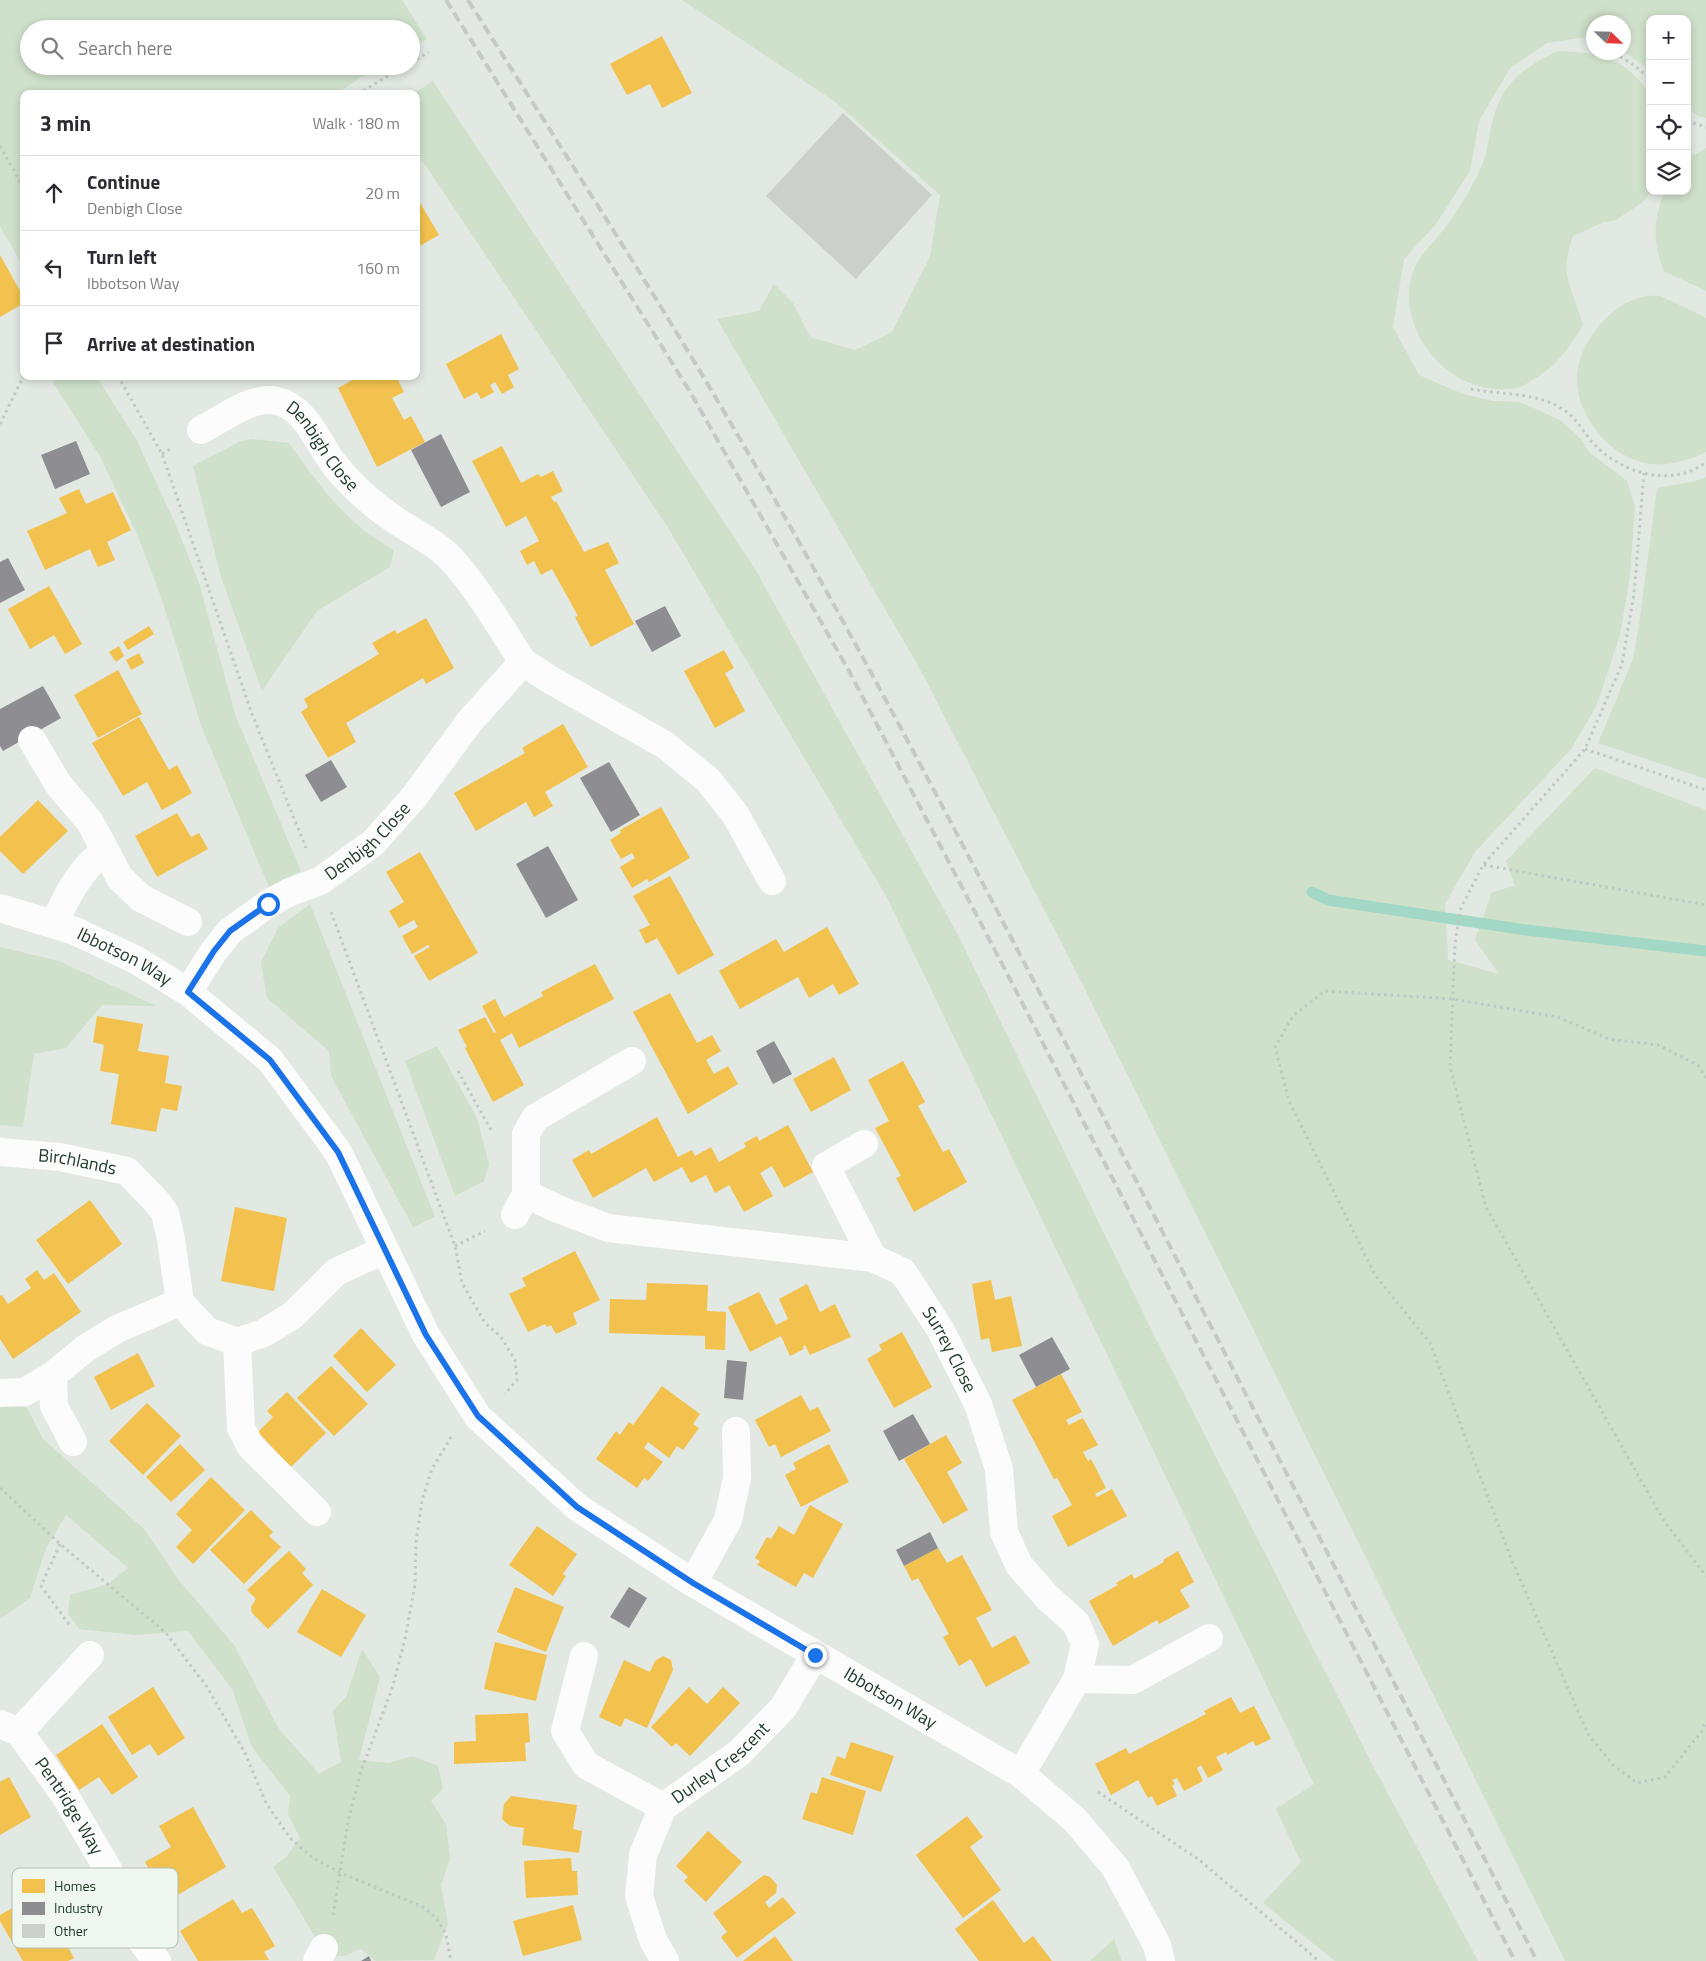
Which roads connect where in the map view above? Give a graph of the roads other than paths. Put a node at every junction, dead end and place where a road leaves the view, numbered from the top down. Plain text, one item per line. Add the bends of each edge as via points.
1 (201, 430) dead end
2 (523, 662) junction
3 (32, 740) dead end
4 (105, 851) junction
5 (772, 881) dead end
6 (0, 908) edge
7 (188, 922) dead end
8 (55, 923) junction
9 (188, 992) junction
10 (632, 1061) dead end
11 (864, 1144) dead end
12 (0, 1152) edge
13 (384, 1250) junction
14 (873, 1258) junction
15 (180, 1302) junction
16 (237, 1342) junction
17 (53, 1375) junction
18 (0, 1392) edge
19 (736, 1431) dead end
20 (73, 1442) dead end
21 (316, 1512) dead end
22 (693, 1583) junction
23 (1209, 1638) dead end
24 (90, 1654) road end
25 (815, 1655) junction
26 (584, 1656) dead end
27 (1077, 1679) junction
28 (10, 1728) edge
29 (1021, 1774) junction
30 (664, 1807) junction
31 (107, 1868) edge
32 (147, 1948) edge
33 (157, 1961) edge
34 (665, 1961) edge
35 (1161, 1961) edge

1 - 2 street, Denbigh Close via 256,402 276,400 292,408 305,421 334,464 364,497 453,561
2 - 5 street, Denbigh Close via 665,745 708,780 735,814
2 - 9 street, Denbigh Close via 470,721 414,797 373,843 320,881 268,904 230,931
3 - 4 street via 58,784 90,822
4 - 7 street via 120,878 141,898
4 - 8 street via 89,866
6 - 8 street, Ibbotson Way
8 - 9 street, Ibbotson Way via 110,945
9 - 13 street, Ibbotson Way via 270,1060 338,1152
10 - 14 street, Surrey Close via 535,1118 526,1134 520,1205 558,1209 608,1228
11 - 14 street via 826,1166
12 - 15 street, Birchlands via 60,1157 127,1171 164,1213
13 - 16 street via 336,1272 293,1315 264,1333
13 - 22 street, Ibbotson Way via 426,1335 478,1416 577,1507
14 - 27 street, Surrey Close via 903,1272 940,1329 978,1404 999,1469 1004,1532 1015,1557 1047,1597 1076,1622 1085,1644
15 - 16 street via 207,1331
15 - 17 street via 117,1329 86,1348
16 - 21 street via 241,1428 251,1448
17 - 18 street via 25,1392
17 - 20 street via 54,1406
19 - 22 street via 737,1478 728,1520
22 - 25 street, Ibbotson Way
23 - 27 street via 1133,1680
24 - 28 street, Pentridge Way
25 - 29 street, Ibbotson Way
25 - 30 street, Durley Crescent via 783,1708 739,1753
26 - 30 street via 565,1731 586,1764
27 - 29 street, Surrey Close
28 - 31 street, Pentridge Way via 64,1794
29 - 35 street, Ibbotson Way via 1074,1819 1115,1867 1158,1945
30 - 34 street, Durley Crescent via 643,1854 639,1896 653,1940
32 - 33 street, Pentridge Way

